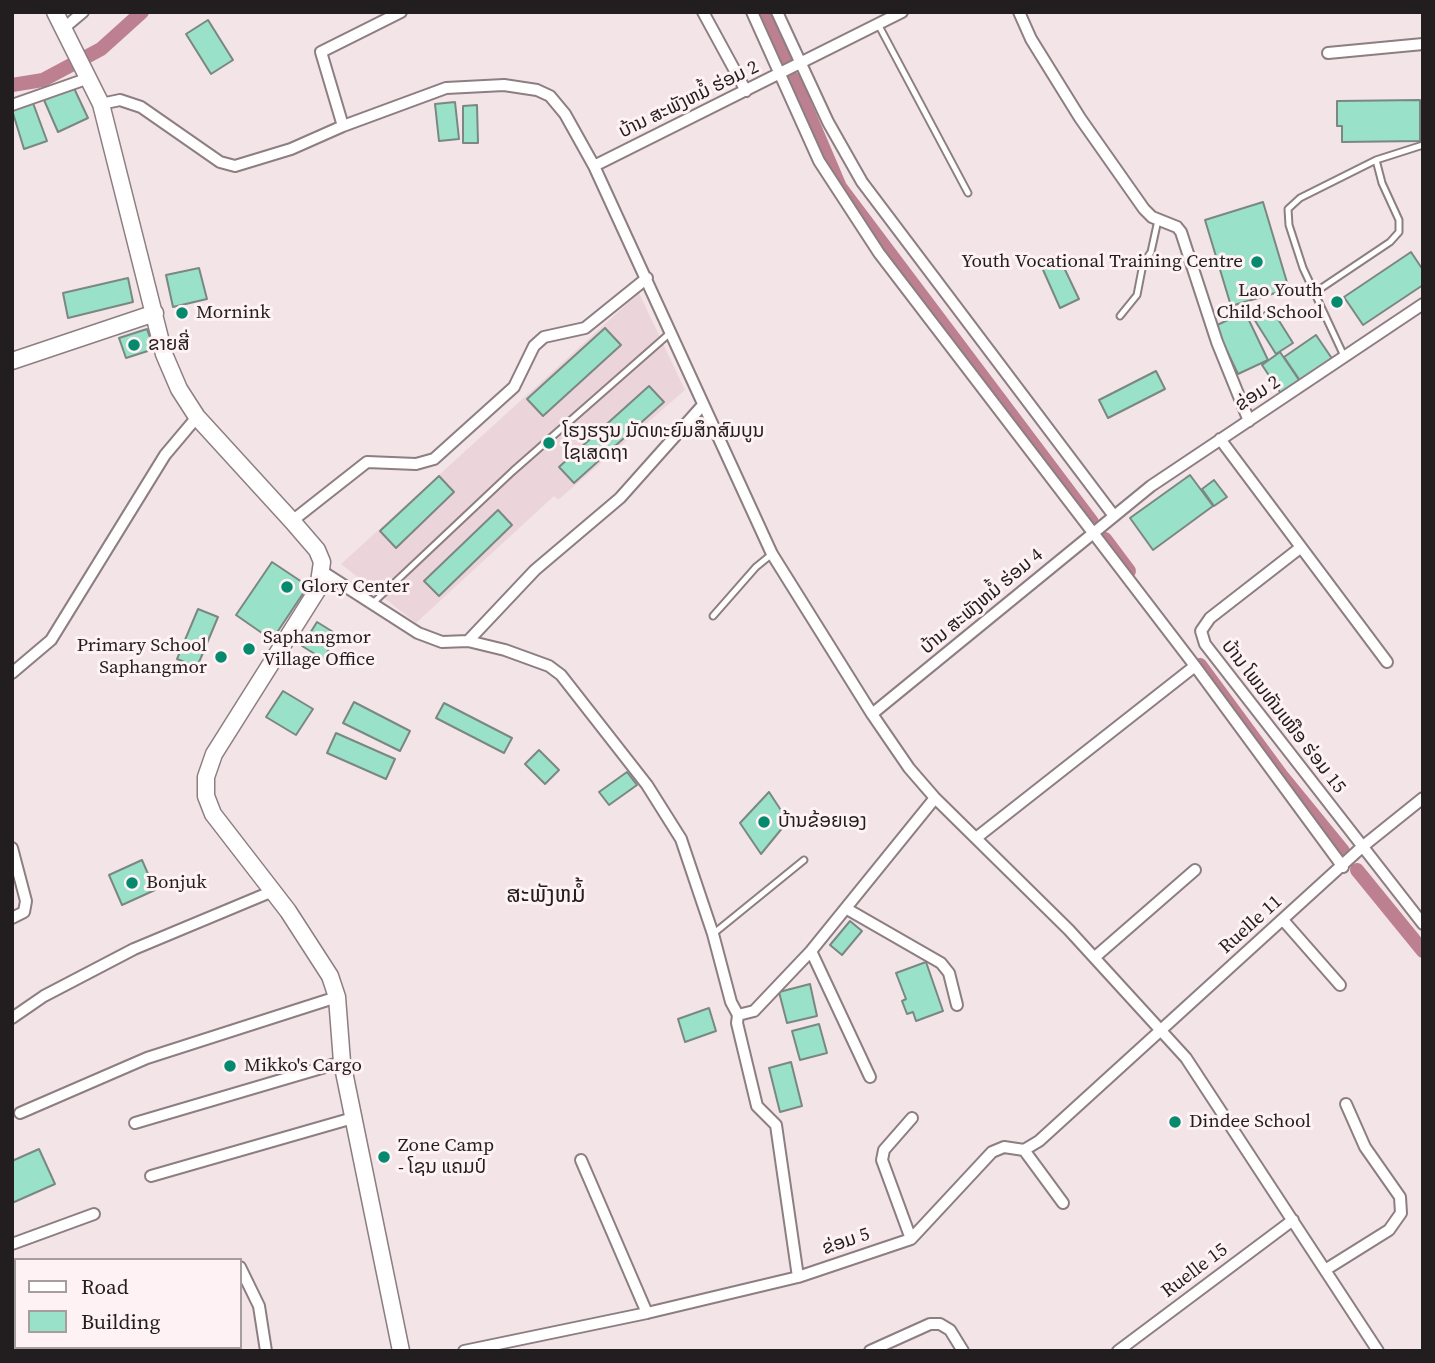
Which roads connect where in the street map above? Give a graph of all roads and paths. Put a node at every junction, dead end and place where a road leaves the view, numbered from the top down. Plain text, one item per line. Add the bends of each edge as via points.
1 (55, 12) edge
2 (83, 12) edge
3 (401, 12) edge
4 (703, 12) edge
5 (752, 12) edge
6 (778, 12) edge
7 (902, 12) edge
8 (1019, 12) edge
9 (878, 24) junction
10 (64, 28) junction
11 (1423, 44) edge
12 (1328, 53) dead end
13 (799, 64) junction
14 (780, 74) junction
15 (88, 76) junction
16 (746, 91) junction
17 (101, 104) junction
18 (12, 105) edge
19 (343, 126) junction
20 (1423, 145) edge
21 (1376, 160) junction
22 (594, 166) junction
23 (968, 193) dead end
24 (1158, 220) junction
25 (647, 278) junction
26 (1314, 293) junction
27 (1423, 304) edge
28 (155, 313) junction
29 (1120, 316) dead end
30 (670, 333) junction
31 (1344, 356) junction
32 (12, 361) edge
33 (702, 406) junction
34 (197, 417) junction
35 (1249, 421) junction
36 (1220, 439) junction
37 (1114, 516) junction
38 (292, 521) junction
39 (1091, 534) junction
40 (1300, 548) junction
41 (772, 554) junction
42 (323, 572) junction
43 (374, 602) junction
44 (713, 616) dead end
45 (468, 641) junction
46 (1387, 662) dead end
47 (1195, 666) junction
48 (12, 673) edge
49 (873, 714) junction
50 (935, 798) junction
51 (1423, 798) edge
52 (976, 838) junction
53 (1362, 847) junction
54 (12, 848) edge
55 (804, 860) dead end
56 (1343, 867) junction
57 (1195, 870) dead end
58 (273, 891) junction
59 (847, 909) junction
60 (12, 918) edge
61 (1283, 920) junction
62 (1423, 924) edge
63 (713, 934) junction
64 (811, 951) junction
65 (1094, 957) junction
66 (1340, 985) dead end
67 (337, 998) junction
68 (957, 1005) dead end
69 (738, 1015) junction
70 (12, 1018) edge
71 (1164, 1030) junction
72 (342, 1062) junction
73 (870, 1077) dead end
74 (1346, 1104) dead end
75 (20, 1113) dead end
76 (353, 1118) junction
77 (912, 1118) dead end
78 (135, 1123) dead end
79 (1024, 1150) junction
80 (582, 1160) dead end
81 (151, 1177) dead end
82 (1063, 1203) dead end
83 (94, 1214) dead end
84 (1293, 1220) junction
85 (911, 1239) junction
86 (12, 1244) edge
87 (1325, 1270) junction
88 (242, 1271) edge
89 (798, 1277) junction
90 (647, 1313) junction
91 (266, 1351) edge
92 (401, 1351) edge
93 (464, 1351) edge
94 (870, 1351) edge
95 (963, 1351) edge
96 (1118, 1351) edge
97 (1378, 1351) edge

1 - 10 street
2 - 10 street
3 - 19 street via 321,52
4 - 16 street
5 - 14 street
6 - 13 street
7 - 9 street, ບ້ານ ສະພັງຫມໍ້ ຮ່ອມ 2
8 - 24 street via 1080,118 1144,209
9 - 13 street, ບ້ານ ສະພັງຫມໍ້ ຮ່ອມ 2
9 - 23 lane
10 - 15 street
11 - 12 street
13 - 14 street, ບ້ານ ສະພັງຫມໍ້ ຮ່ອມ 2
13 - 37 street via 862,182
14 - 16 street, ບ້ານ ສະພັງຫມໍ້ ຮ່ອມ 2
14 - 39 street via 818,161 872,243
15 - 17 street
15 - 18 street
16 - 22 street, ບ້ານ ສະພັງຫມໍ້ ຮ່ອມ 2
17 - 19 street via 120,100 141,107 220,162 235,166 291,149
17 - 28 street
19 - 22 street via 446,88 525,88 550,96
20 - 21 lane
21 - 26 lane via 1399,220 1399,232
21 - 26 lane via 1300,198 1289,209 1289,225
22 - 25 street
24 - 29 lane via 1137,295
24 - 35 street via 1181,232
25 - 30 street
25 - 38 street via 585,328 544,337 534,346 513,387 434,459 416,464 367,462
26 - 31 lane
27 - 31 street, ຂ່ອມ 2
28 - 32 street
28 - 34 street via 171,372
30 - 33 street
30 - 43 lane
31 - 35 street, ຂ່ອມ 2
33 - 41 street
33 - 45 street via 620,498 534,570
34 - 38 street
34 - 48 street via 165,455 58,630
35 - 36 street, ຂ່ອມ 2
36 - 37 street, ຂ່ອມ 2
36 - 40 street
37 - 39 street, ບ້ານ ສະພັງຫມໍ້ ຮ່ອມ 4
38 - 42 street via 317,550
39 - 47 street
39 - 49 street, ບ້ານ ສະພັງຫມໍ້ ຮ່ອມ 4
40 - 46 street
40 - 53 street, ບ້ານ ໂພນທັນເໜືອ ຮ່ອມ 15 via 1210,618 1201,631 1205,644
41 - 44 lane
41 - 49 street
42 - 43 street
42 - 58 street via 318,589 214,754 206,777 206,796 214,814
43 - 45 street via 418,634 452,644
45 - 63 street via 550,666 561,675 647,785 681,839
47 - 52 street
47 - 56 street
49 - 50 street
50 - 52 street
50 - 59 street
51 - 53 street, Ruelle 11
52 - 65 street
53 - 56 street, Ruelle 11
53 - 62 street, ບ້ານ ໂພນທັນເໜືອ ຮ່ອມ 15
54 - 60 street via 26,901 24,912
55 - 63 lane
56 - 61 street, Ruelle 11
57 - 65 street
58 - 67 street via 330,976
58 - 70 street via 134,949
59 - 64 street
59 - 68 street via 941,963 949,973
61 - 66 street
61 - 71 street, Ruelle 11
63 - 69 street
64 - 69 street via 754,1011
64 - 73 street
65 - 71 street
67 - 72 street
67 - 75 street via 147,1058
69 - 89 street via 757,1107 776,1125
71 - 79 street
71 - 84 street
72 - 76 street
72 - 78 street
74 - 87 street via 1365,1147 1400,1197 1401,1213 1389,1230
76 - 81 street
76 - 92 street
77 - 85 street via 884,1150 883,1160
79 - 82 street
79 - 85 street, ຂ່ອມ 5 via 1004,1147 992,1152
80 - 90 street
83 - 86 street
84 - 87 street
84 - 96 street, Ruelle 15
85 - 89 street, ຂ່ອມ 5
87 - 97 street
88 - 91 street via 259,1306
89 - 90 street, ຂ່ອມ 5
90 - 93 street, ຂ່ອມ 5
94 - 95 street via 930,1324 940,1324 950,1330

